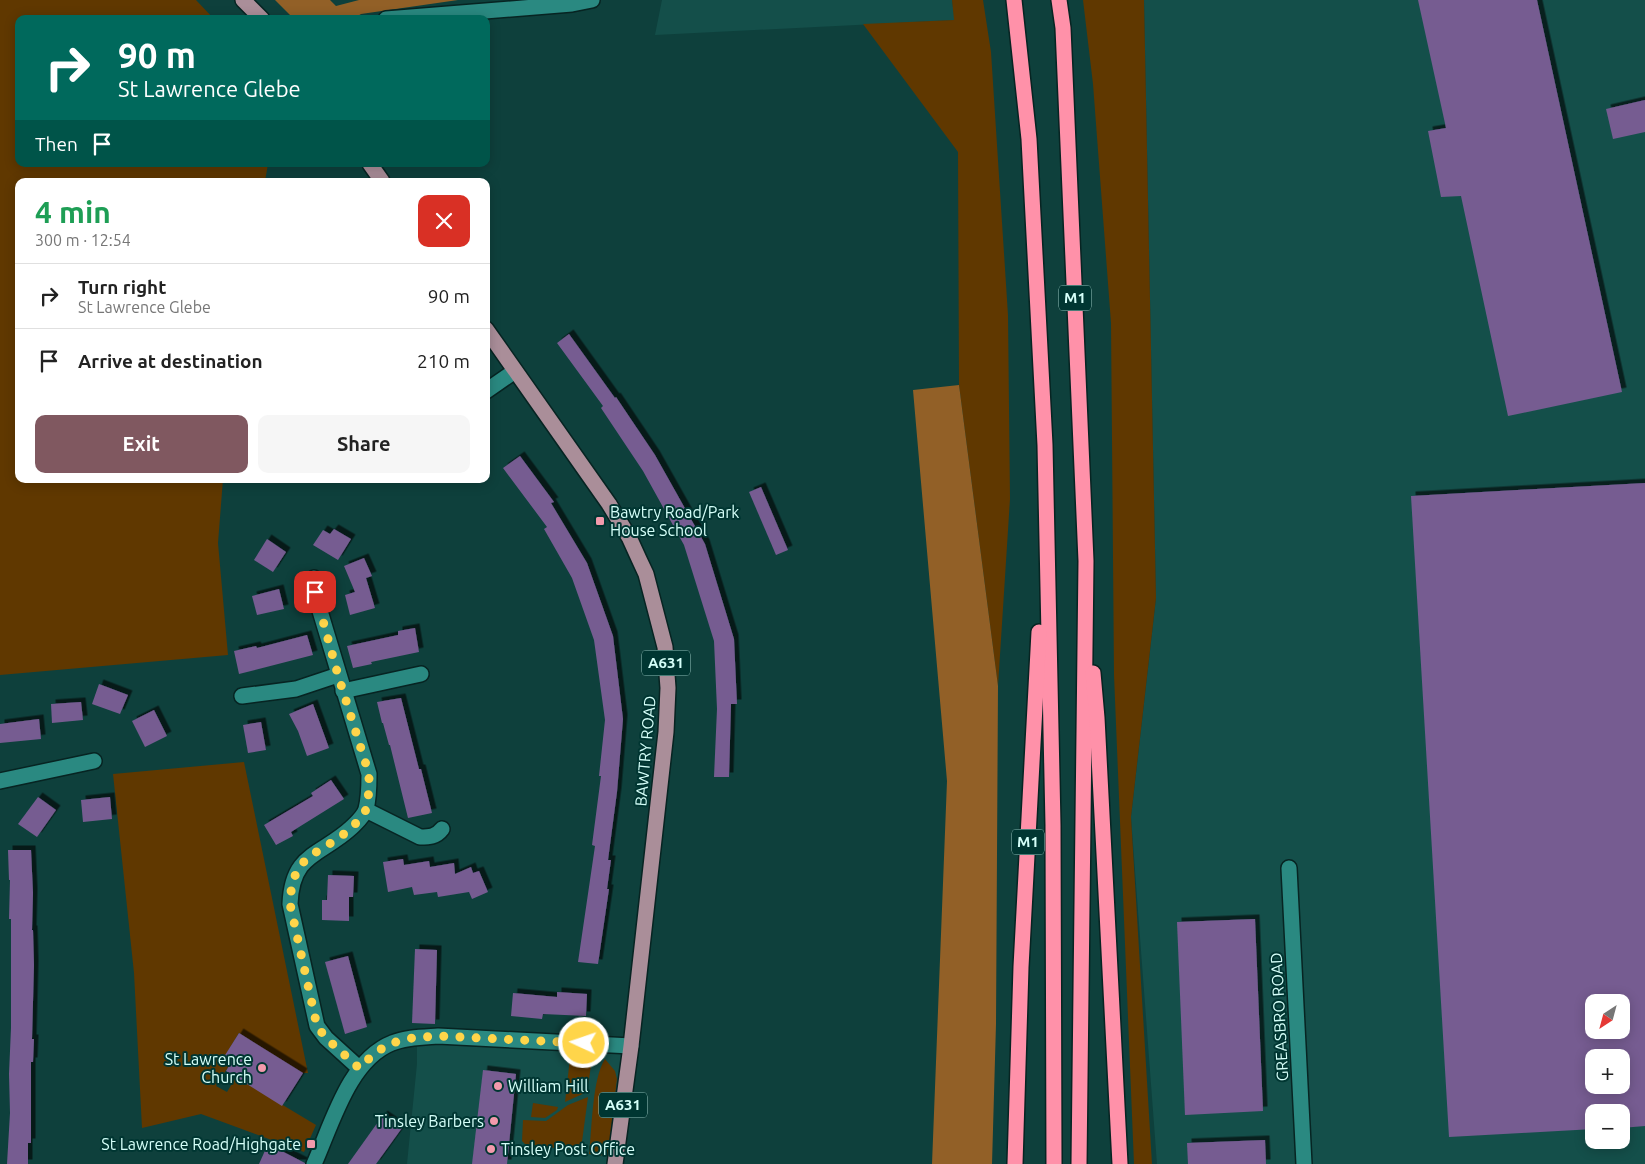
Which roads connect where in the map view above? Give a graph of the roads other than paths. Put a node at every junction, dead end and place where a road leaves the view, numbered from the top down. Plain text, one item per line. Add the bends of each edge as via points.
1 (243, 0) edge
2 (592, 0) edge
3 (1014, 0) edge
4 (1059, 0) edge
5 (258, 15) edge
6 (436, 15) edge
7 (372, 167) edge
8 (380, 178) edge
9 (490, 335) edge
10 (515, 371) junction
11 (490, 388) edge
12 (1046, 521) junction
13 (314, 578) dead end
14 (1085, 597) junction
15 (422, 674) dead end
16 (338, 675) junction
17 (343, 691) junction
18 (242, 696) dead end
19 (94, 761) dead end
20 (0, 781) edge
21 (366, 810) junction
22 (442, 829) dead end
23 (1290, 868) dead end
24 (631, 1046) junction
25 (359, 1068) junction
26 (314, 1164) edge
27 (615, 1164) edge
28 (1015, 1164) edge
29 (1054, 1164) edge
30 (1079, 1164) edge
31 (1120, 1164) edge
32 (1304, 1164) edge

1 - 5 main road
2 - 6 street
3 - 12 highway, M1 via 1029,139
4 - 14 highway, M1 via 1064,47
7 - 8 main road
9 - 10 main road, BAWTRY ROAD / A631
10 - 11 street
10 - 24 main road, BAWTRY ROAD / A631 via 629,537 646,574 665,647 668,688 666,732
12 - 28 highway, M1 via 1020,967
12 - 29 highway, M1 via 1053,825
13 - 16 street via 318,605
14 - 30 highway, M1
14 - 31 highway via 1097,718
15 - 17 street
16 - 17 street
16 - 18 street via 296,689
17 - 21 street via 369,774
19 - 20 street
21 - 22 street via 420,837 430,837
21 - 25 street via 349,830 308,856 292,886 290,904 317,1026
23 - 32 street, GREASBRO ROAD
24 - 25 street via 438,1036 412,1038 392,1043 376,1052
24 - 27 main road, BAWTRY ROAD / A631
25 - 26 street

